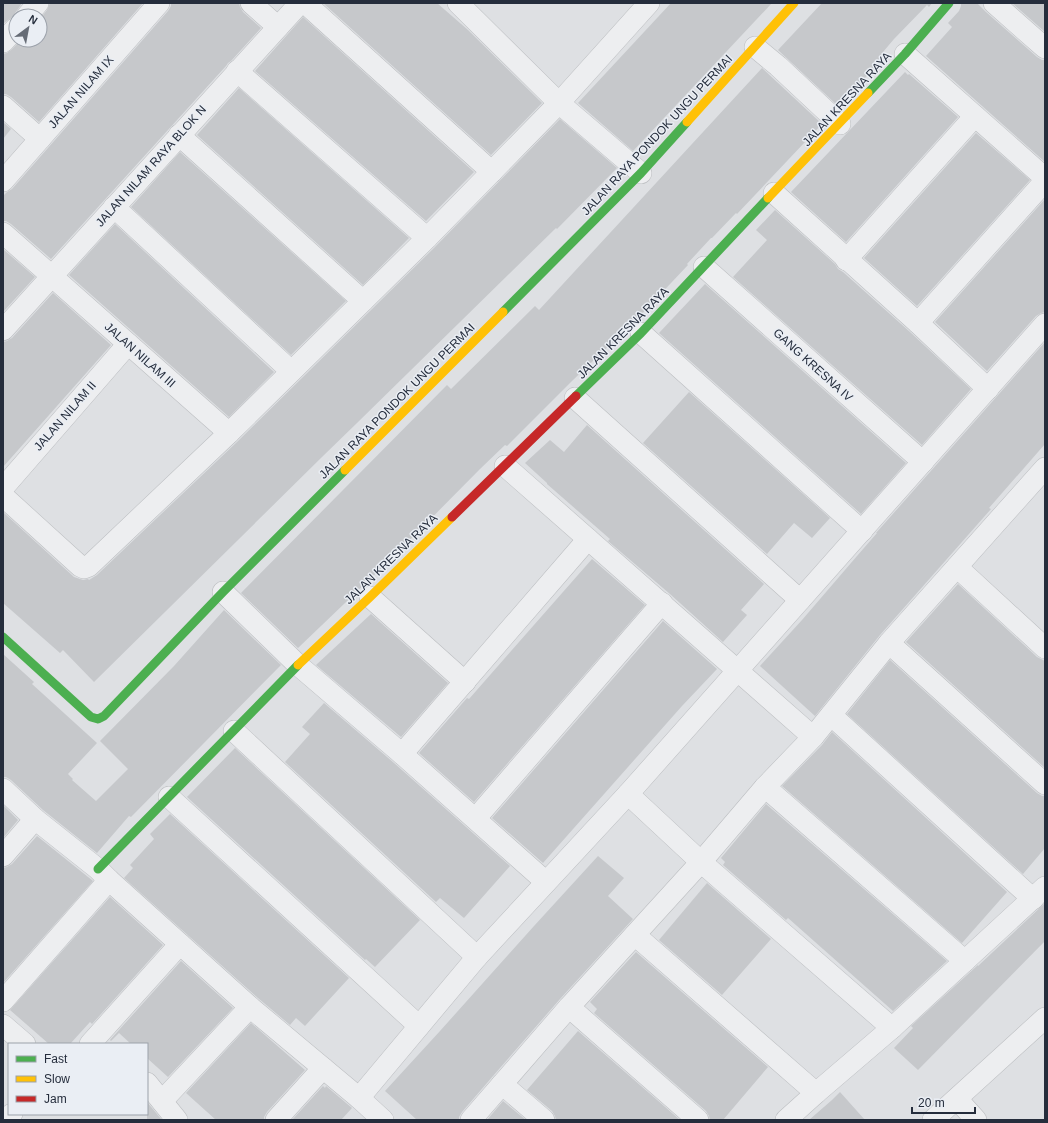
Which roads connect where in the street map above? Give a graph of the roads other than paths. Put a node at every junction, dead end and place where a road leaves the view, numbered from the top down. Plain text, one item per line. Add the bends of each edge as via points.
1 (159, 3) edge
2 (251, 3) edge
3 (300, 3) edge
4 (305, 3) edge
5 (458, 3) edge
6 (650, 3) edge
7 (794, 3) edge
8 (949, 3) edge
9 (994, 3) edge
10 (278, 27) junction
11 (755, 47) junction
12 (1045, 48) edge
13 (905, 54) junction
14 (237, 71) junction
15 (559, 103) junction
16 (3, 106) edge
17 (975, 116) junction
18 (840, 124) junction
19 (179, 136) junction
20 (40, 139) junction
21 (492, 172) junction
22 (641, 173) junction
23 (1045, 179) edge
24 (3, 181) edge
25 (774, 194) junction
26 (114, 207) junction
27 (3, 233) edge
28 (427, 238) junction
29 (846, 260) junction
30 (704, 267) junction
31 (52, 276) junction
32 (363, 302) junction
33 (918, 323) junction
34 (1045, 324) edge
35 (3, 330) edge
36 (641, 333) junction
37 (128, 344) junction
38 (291, 372) junction
39 (988, 389) junction
40 (575, 398) junction
41 (229, 433) junction
42 (923, 462) junction
43 (505, 466) junction
44 (1045, 468) edge
45 (3, 488) edge
46 (3, 496) edge
47 (862, 531) junction
48 (588, 539) junction
49 (957, 567) junction
50 (223, 592) junction
51 (370, 597) junction
52 (800, 600) junction
53 (662, 604) junction
54 (3, 637) edge
55 (889, 643) junction
56 (1045, 648) edge
57 (298, 664) junction
58 (738, 671) junction
59 (465, 682) junction
60 (831, 715) junction
61 (234, 731) junction
62 (813, 737) junction
63 (402, 754) junction
64 (1045, 784) edge
65 (765, 787) junction
66 (3, 790) edge
67 (628, 794) junction
68 (169, 797) junction
69 (476, 818) junction
70 (35, 819) junction
71 (3, 856) edge
72 (701, 862) junction
73 (103, 874) junction
74 (546, 882) junction
75 (1039, 893) edge
76 (635, 935) junction
77 (180, 944) junction
78 (477, 957) junction
79 (964, 961) junction
80 (3, 1001) edge
81 (250, 1007) junction
82 (569, 1007) junction
83 (3, 1025) edge
84 (419, 1026) junction
85 (892, 1028) junction
86 (1042, 1028) edge
87 (101, 1040) edge
88 (24, 1043) edge
89 (323, 1068) junction
90 (148, 1084) edge
91 (502, 1084) junction
92 (816, 1093) junction
93 (359, 1098) junction
94 (957, 1099) junction
95 (162, 1101) junction
96 (177, 1120) edge
97 (276, 1120) edge
98 (383, 1120) edge
99 (471, 1120) edge
100 (544, 1120) edge
101 (698, 1120) edge
102 (786, 1120) edge
103 (933, 1120) edge
104 (976, 1120) edge

1 - 20 street, JALAN NILAM IX
2 - 10 street
3 - 10 street, JALAN NILAM RAYA BLOK N
4 - 21 street
5 - 15 street
6 - 15 street
7 - 11 street, JALAN RAYA PONDOK UNGU PERMAI
8 - 13 street, JALAN KRESNA RAYA
9 - 12 street
10 - 14 street, JALAN NILAM RAYA BLOK N
11 - 18 street
11 - 22 street, JALAN RAYA PONDOK UNGU PERMAI
13 - 17 street
13 - 18 street, JALAN KRESNA RAYA
14 - 19 street, JALAN NILAM RAYA BLOK N
14 - 28 street
15 - 21 street
15 - 22 street
16 - 20 street
17 - 23 street
17 - 29 street
18 - 25 street, JALAN KRESNA RAYA
19 - 26 street, JALAN NILAM RAYA BLOK N
19 - 32 street
20 - 24 street, JALAN NILAM IX
21 - 28 street
22 - 50 street, JALAN RAYA PONDOK UNGU PERMAI
23 - 33 street
25 - 29 street
25 - 30 street, JALAN KRESNA RAYA
26 - 31 street, JALAN NILAM RAYA BLOK N
26 - 38 street
27 - 31 street, JALAN NILAM III
28 - 32 street
29 - 33 street
30 - 36 street, JALAN KRESNA RAYA
30 - 42 street, GANG KRESNA IV
31 - 35 street, JALAN NILAM RAYA BLOK N
31 - 37 street, JALAN NILAM III
32 - 38 street
33 - 39 street
34 - 39 street
36 - 40 street, JALAN KRESNA RAYA
36 - 47 street
37 - 41 street, JALAN NILAM III
37 - 45 street, JALAN NILAM II
38 - 41 street
39 - 42 street
40 - 43 street, JALAN KRESNA RAYA
40 - 52 street
41 - 46 street via 84,568
42 - 47 street
43 - 48 street
43 - 51 street, JALAN KRESNA RAYA
44 - 49 street
47 - 52 street
48 - 53 street
48 - 59 street
49 - 55 street
49 - 56 street
50 - 54 street, JALAN RAYA PONDOK UNGU PERMAI via 104,716 98,719 92,717
50 - 57 street
51 - 57 street, JALAN KRESNA RAYA
51 - 59 street
52 - 58 street
53 - 58 street
53 - 69 street
55 - 60 street
55 - 64 street
57 - 61 street, JALAN KRESNA RAYA
57 - 63 street
58 - 62 street
58 - 67 street
59 - 63 street
60 - 62 street
60 - 75 street
61 - 68 street, JALAN KRESNA RAYA
61 - 78 street
62 - 65 street
63 - 69 street
65 - 72 street
65 - 79 street
66 - 70 street
67 - 72 street
67 - 74 street
68 - 73 street, JALAN KRESNA RAYA
68 - 84 street
69 - 74 street
70 - 71 street
70 - 73 street
72 - 76 street
72 - 85 street
73 - 77 street
73 - 80 street
74 - 78 street
75 - 79 street
76 - 82 street
76 - 92 street
77 - 81 street
77 - 87 street
78 - 84 street
79 - 85 street
81 - 89 street
81 - 95 street
82 - 91 street
82 - 101 street
83 - 88 street
84 - 93 street
85 - 92 street
86 - 94 street
89 - 93 street
89 - 97 street
90 - 95 street
91 - 99 street
91 - 100 street
92 - 102 street
93 - 98 street
94 - 103 street
94 - 104 street
95 - 96 street

